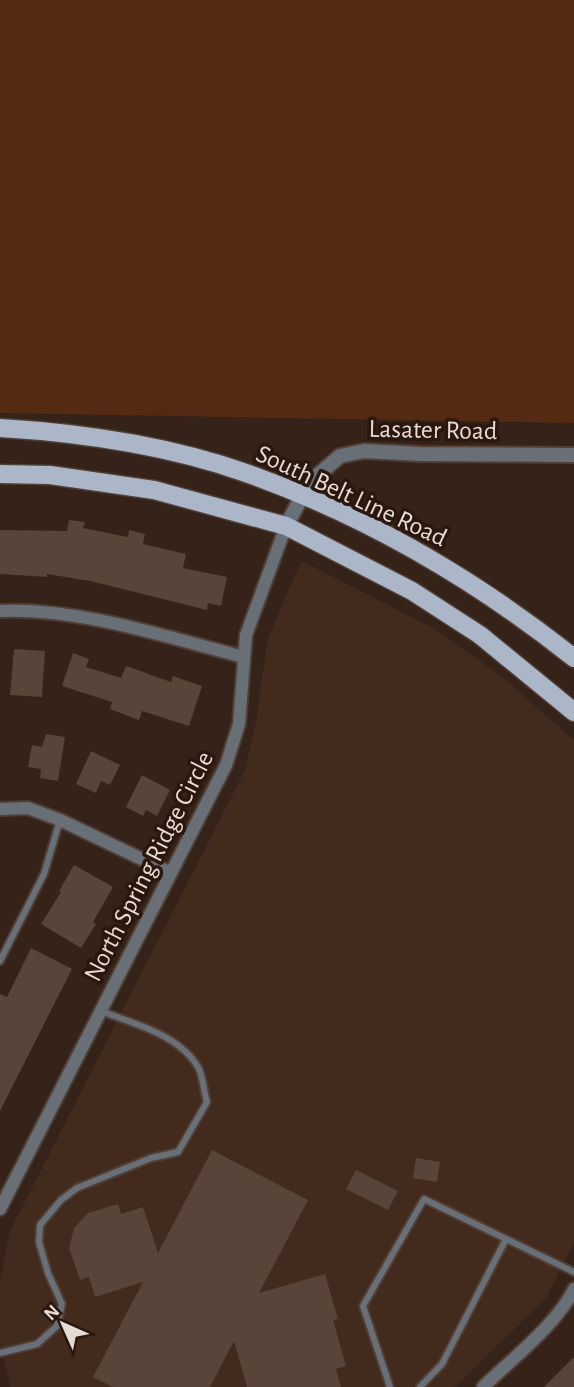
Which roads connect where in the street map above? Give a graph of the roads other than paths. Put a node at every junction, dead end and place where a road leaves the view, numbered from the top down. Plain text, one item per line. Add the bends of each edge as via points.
1 (0, 428) edge
2 (574, 455) edge
3 (0, 474) edge
4 (303, 495) junction
5 (286, 526) junction
6 (0, 611) edge
7 (244, 657) junction
8 (574, 658) edge
9 (574, 712) edge
10 (0, 809) edge
11 (60, 820) junction
12 (171, 873) junction
13 (0, 961) edge
14 (100, 1011) junction
15 (0, 1209) edge
16 (506, 1239) junction
17 (574, 1272) edge
18 (574, 1289) edge
19 (0, 1353) edge
20 (390, 1387) edge
21 (420, 1387) edge
22 (483, 1387) edge

1 - 4 main road, South Belt Line Road via 64,432 160,450 244,472
2 - 4 street, Lasater Road via 364,451 340,456 310,482
3 - 5 main road via 50,475 154,490
4 - 5 street, Lasater Road
4 - 8 main road, South Belt Line Road via 453,572
5 - 7 street, North Spring Ridge Circle via 246,635
5 - 9 main road via 424,598 480,635
6 - 7 street via 96,620
7 - 12 street, North Spring Ridge Circle via 239,724 226,765
10 - 11 street via 28,808
11 - 12 street
11 - 13 lane via 44,874
12 - 14 street, North Spring Ridge Circle
14 - 15 street, North Spring Ridge Circle
14 - 19 lane via 182,1048 199,1070 207,1102 178,1152 150,1158 77,1188 40,1225 39,1242 62,1304 57,1326 37,1344
16 - 17 lane
16 - 20 lane via 424,1199 363,1306
16 - 21 lane via 442,1364
18 - 22 street via 538,1335

